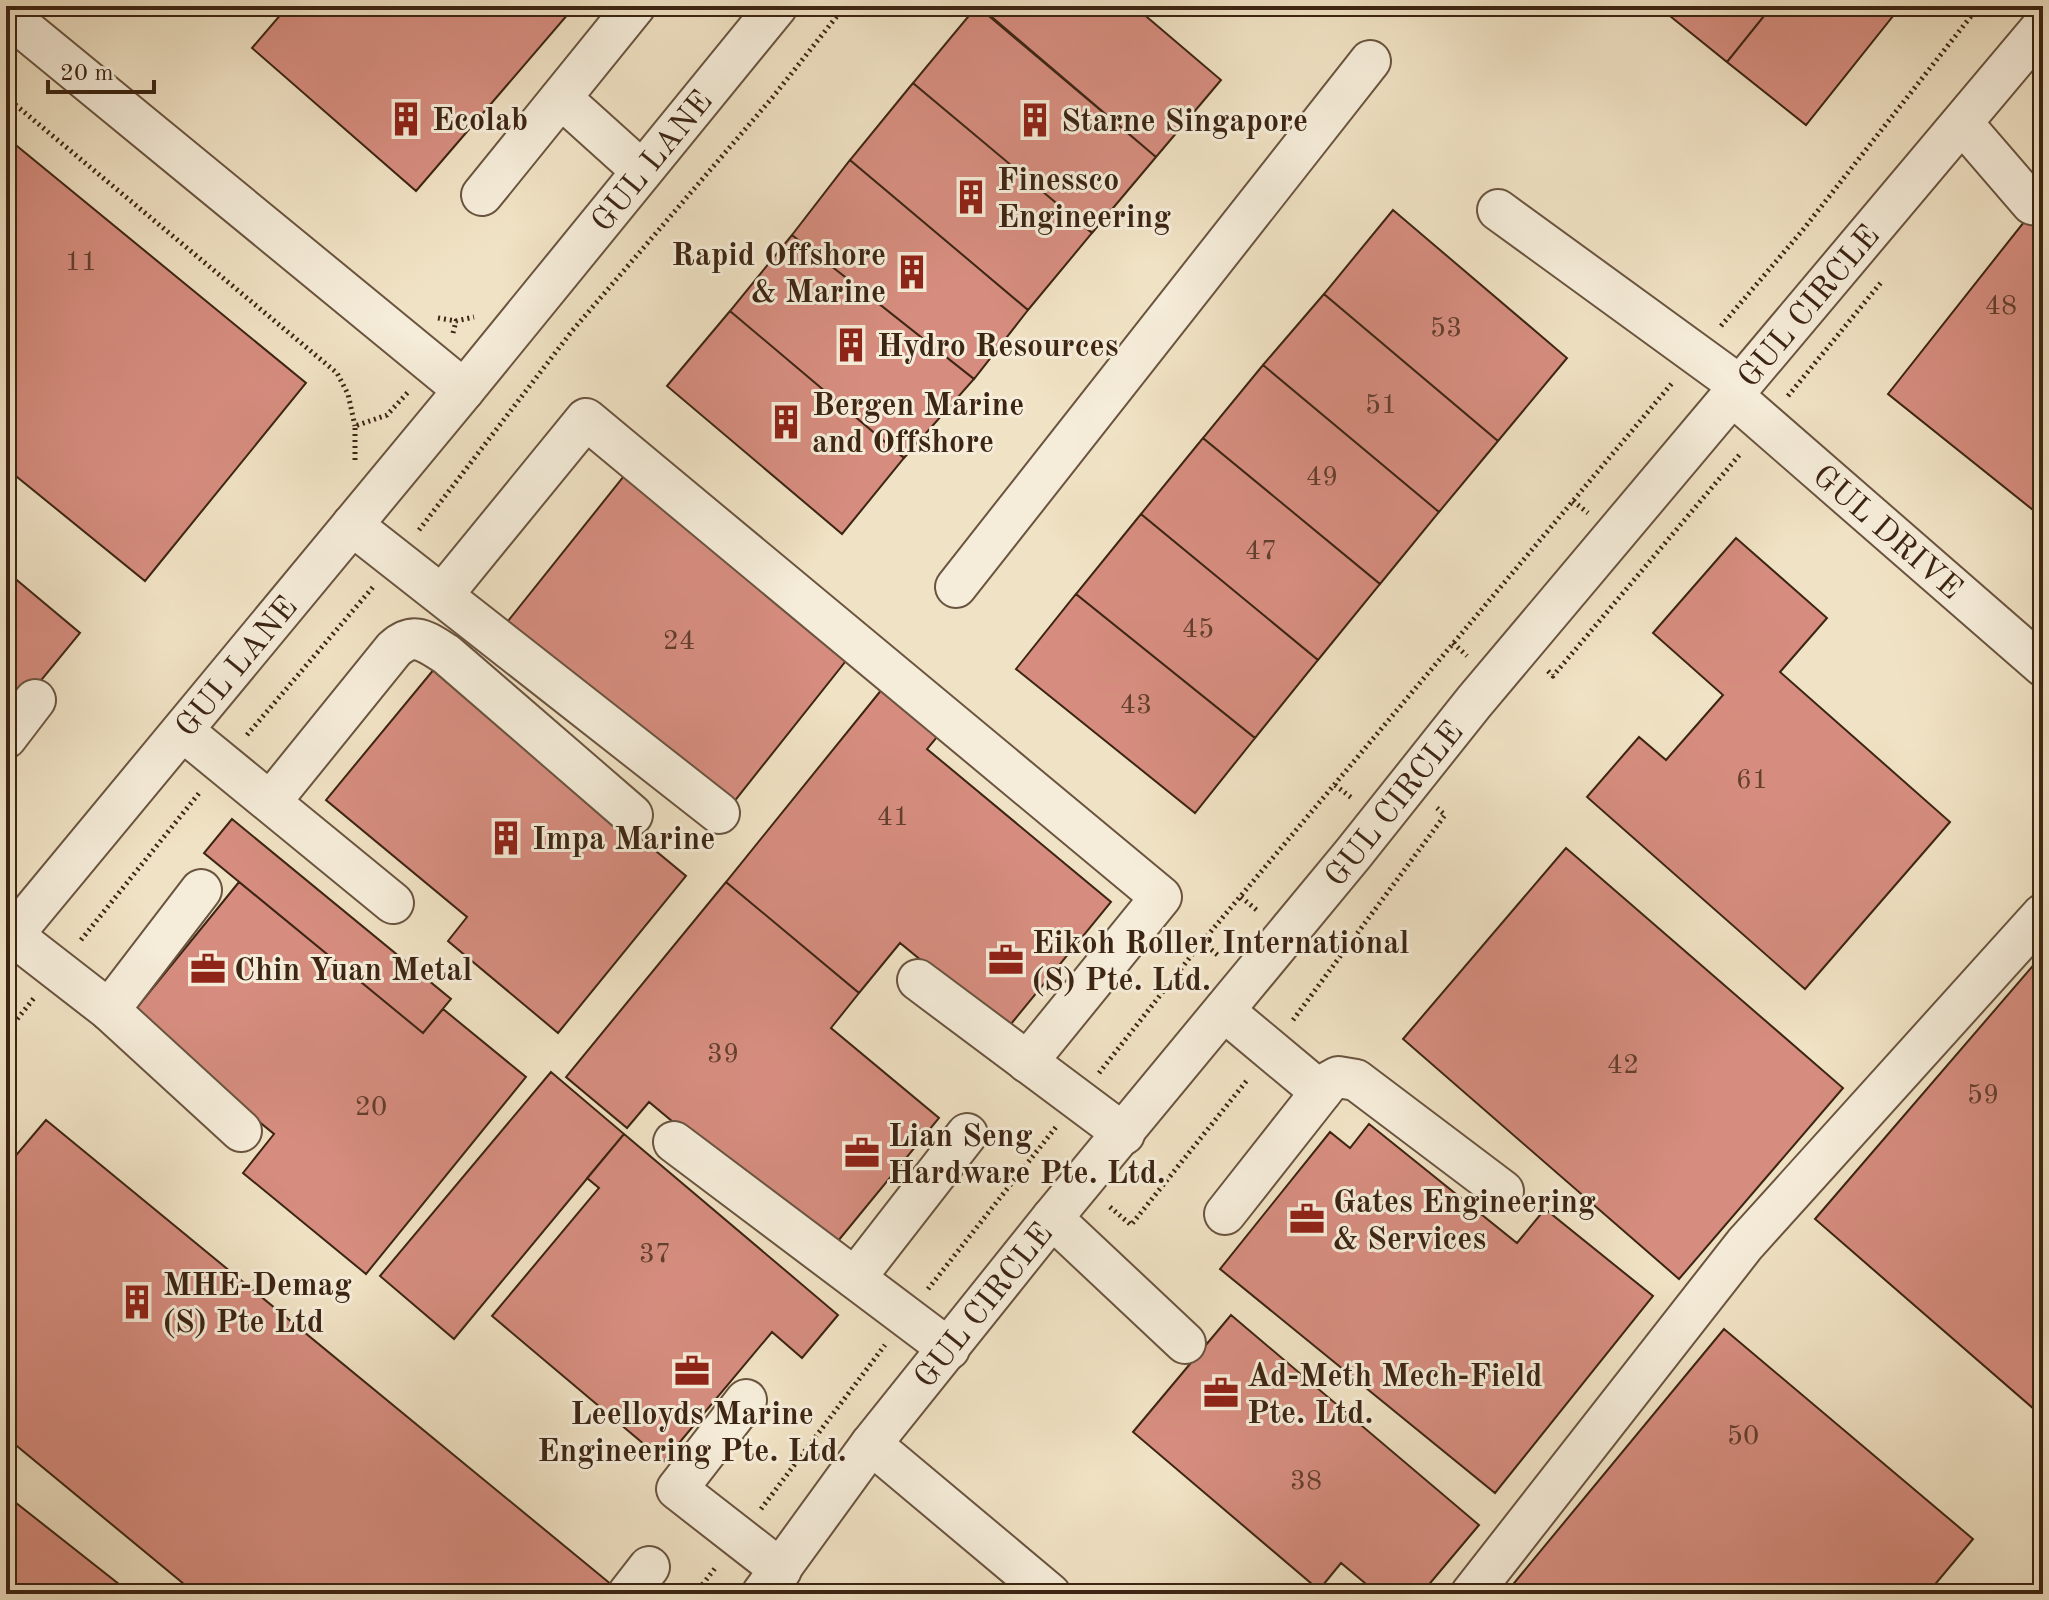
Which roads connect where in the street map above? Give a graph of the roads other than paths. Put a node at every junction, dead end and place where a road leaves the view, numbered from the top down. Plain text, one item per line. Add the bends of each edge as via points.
1 (635, 6) edge
2 (777, 6) edge
3 (6, 14) edge
4 (2043, 26) edge
5 (1370, 61) dead end
6 (561, 98) junction
7 (1963, 124) junction
8 (642, 171) junction
9 (482, 195) dead end
10 (2043, 206) edge
11 (1498, 210) dead end
12 (464, 390) junction
13 (1736, 391) junction
14 (352, 525) junction
15 (956, 587) dead end
16 (443, 594) junction
17 (2043, 666) edge
18 (35, 700) dead end
19 (183, 731) junction
20 (6, 738) edge
21 (271, 801) junction
22 (719, 813) dead end
23 (632, 815) dead end
24 (201, 890) dead end
25 (393, 903) dead end
26 (2043, 914) edge
27 (8, 936) edge
28 (918, 980) dead end
29 (109, 1010) junction
30 (1224, 1011) junction
31 (1027, 1062) junction
32 (1321, 1092) junction
33 (241, 1131) dead end
34 (967, 1134) dead end
35 (1124, 1134) junction
36 (674, 1142) dead end
37 (1503, 1191) dead end
38 (1225, 1214) dead end
39 (1052, 1218) junction
40 (855, 1278) junction
41 (1185, 1343) dead end
42 (949, 1349) junction
43 (746, 1400) dead end
44 (871, 1444) junction
45 (772, 1582) edge
46 (1050, 1594) edge
47 (1471, 1594) edge

1 - 6 street
2 - 8 street, GUL LANE
3 - 12 street
4 - 7 street, GUL CIRCLE
5 - 15 street
6 - 8 street
6 - 9 street
7 - 10 street via 2032,204
7 - 13 street, GUL CIRCLE
8 - 12 street, GUL LANE
11 - 13 street, GUL DRIVE via 1697,355
12 - 14 street, GUL LANE
13 - 17 street, GUL DRIVE
13 - 30 street, GUL CIRCLE
14 - 16 street
14 - 19 street, GUL LANE
16 - 22 street
16 - 31 street via 586,419 1161,897
18 - 20 street
19 - 21 street
19 - 27 street, GUL LANE
21 - 23 street via 394,649 415,637 446,654
21 - 25 street
24 - 29 street
26 - 47 street via 1745,1244
27 - 29 street
28 - 31 street
29 - 33 street
30 - 32 street
30 - 35 street, GUL CIRCLE
31 - 35 street
32 - 37 street via 1338,1077 1356,1080
32 - 38 street
34 - 40 street
35 - 39 street, GUL CIRCLE
36 - 40 street
39 - 41 street
39 - 42 street, GUL CIRCLE
40 - 42 street
42 - 44 street, GUL CIRCLE
43 - 45 street via 677,1489 739,1537
44 - 45 street, GUL CIRCLE
44 - 46 street

